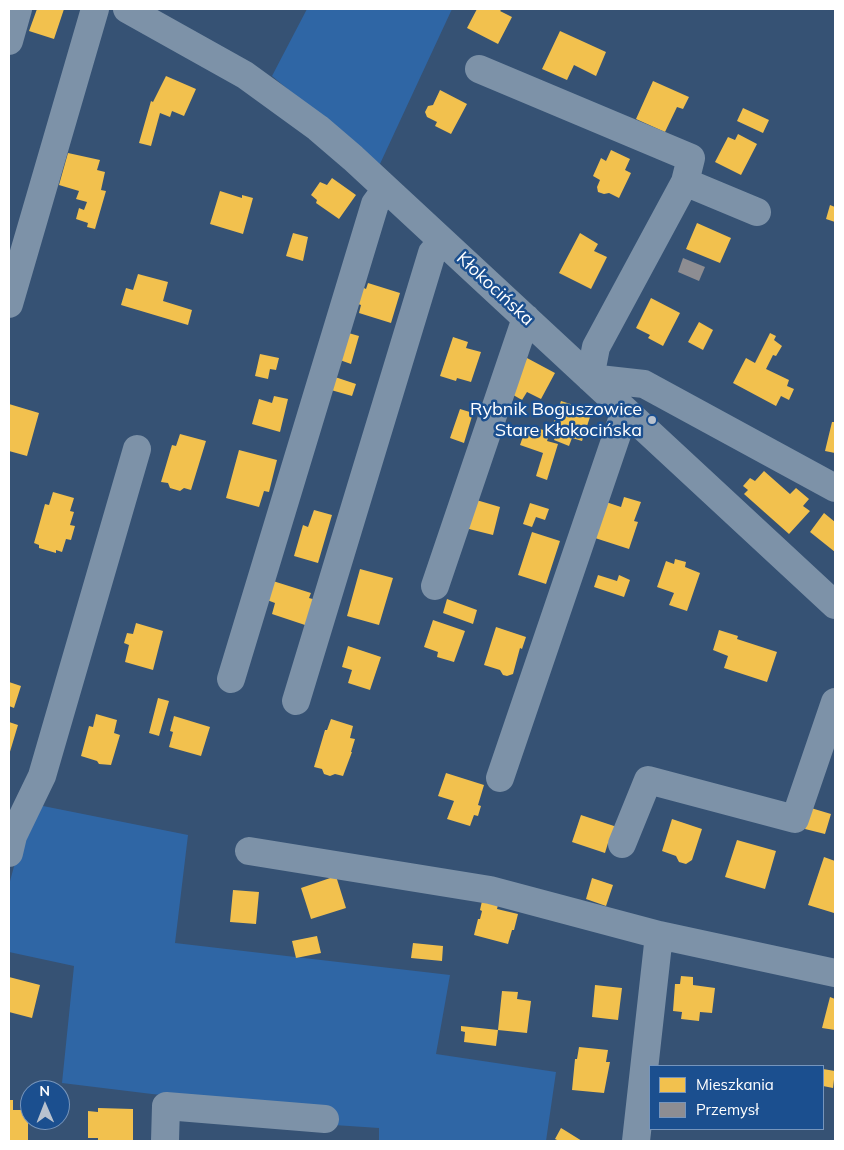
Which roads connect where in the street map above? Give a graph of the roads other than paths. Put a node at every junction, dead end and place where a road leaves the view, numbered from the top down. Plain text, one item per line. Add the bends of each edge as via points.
1 (18, 9) edge
2 (95, 9) edge
3 (127, 9) edge
4 (9, 41) edge
5 (479, 69) dead end
6 (685, 182) junction
7 (386, 188) junction
8 (757, 212) dead end
9 (443, 242) junction
10 (9, 304) edge
11 (526, 318) junction
12 (590, 378) junction
13 (625, 411) junction
14 (137, 448) dead end
15 (835, 488) edge
16 (435, 586) dead end
17 (835, 606) edge
18 (231, 679) dead end
19 (296, 701) dead end
20 (835, 702) edge
21 (500, 778) dead end
22 (622, 844) dead end
23 (249, 851) dead end
24 (9, 853) edge
25 (659, 935) junction
26 (835, 973) edge
27 (325, 1119) dead end
28 (165, 1141) edge
29 (636, 1141) edge

1 - 4 street
2 - 10 street
3 - 7 street, Kłokocińska via 245,75 318,128
5 - 6 street via 691,158
6 - 8 street
6 - 12 street via 596,347
7 - 9 street, Kłokocińska
7 - 18 street via 375,204
9 - 11 street, Kłokocińska
9 - 19 street via 432,254
11 - 12 street, Kłokocińska
11 - 16 street
12 - 13 street, Kłokocińska
12 - 15 street via 644,384
13 - 17 street, Kłokocińska
13 - 21 street
14 - 24 street via 42,776 13,836
20 - 22 street via 795,819 648,780
23 - 25 street via 490,890
25 - 26 street
25 - 29 street
27 - 28 street via 166,1106

